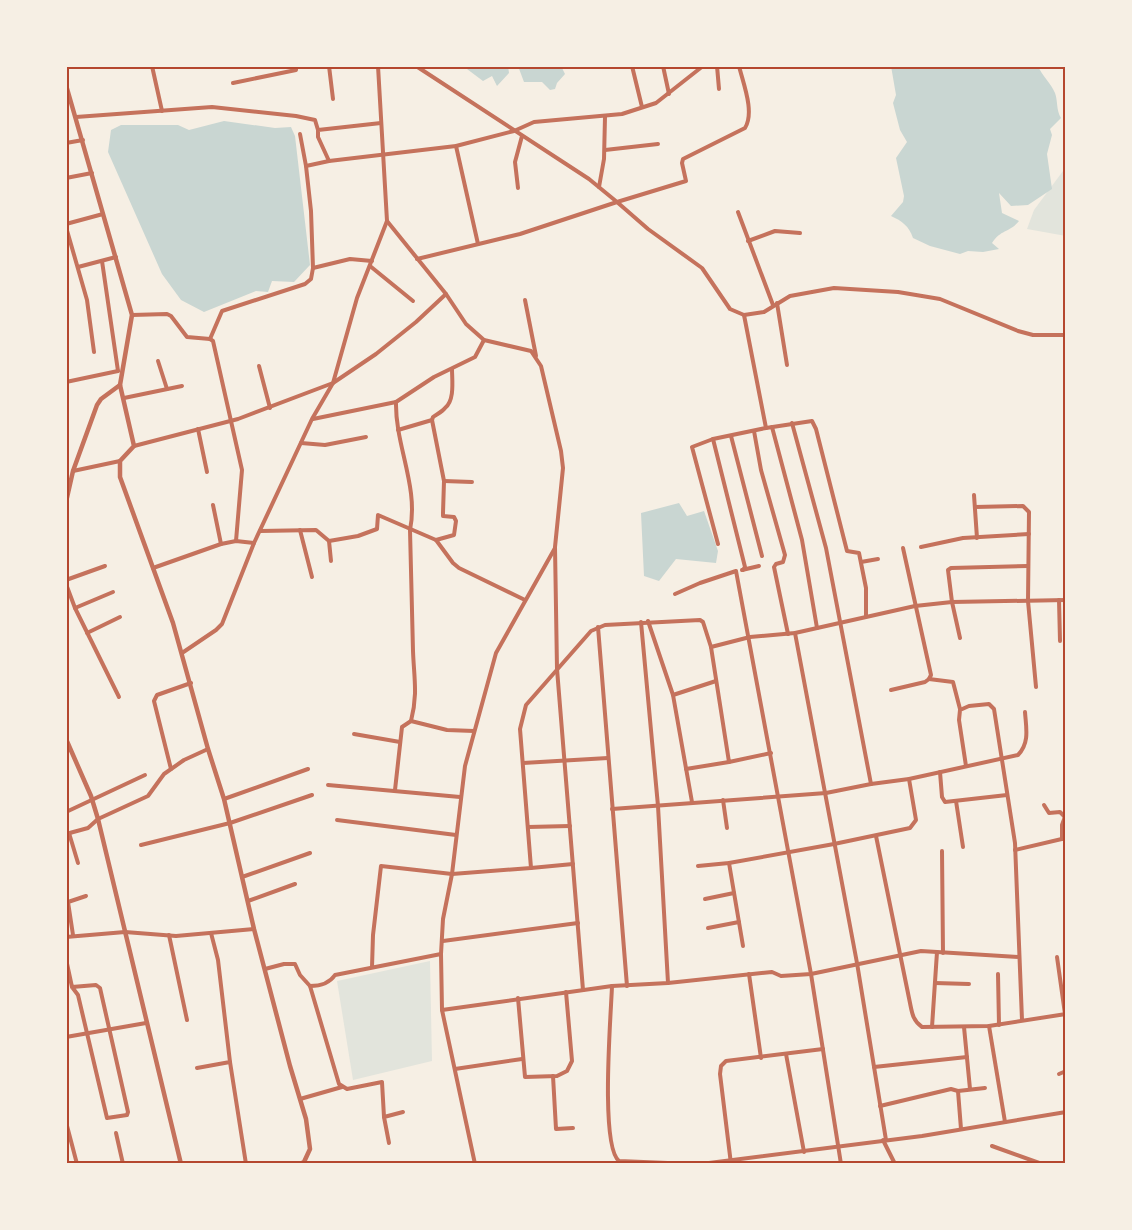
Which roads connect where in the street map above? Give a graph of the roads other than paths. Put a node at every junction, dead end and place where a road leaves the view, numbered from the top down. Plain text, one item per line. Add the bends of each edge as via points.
1 (152, 66) edge
2 (296, 66) edge
3 (329, 66) edge
4 (378, 66) edge
5 (416, 66) edge
6 (632, 66) edge
7 (663, 66) edge
8 (690, 66) edge
9 (703, 66) edge
10 (717, 66) edge
11 (739, 66) edge
12 (692, 74) junction
13 (233, 83) dead end
14 (66, 85) edge
15 (719, 89) dead end
16 (669, 94) junction
17 (333, 99) dead end
18 (642, 107) junction
19 (162, 111) junction
20 (76, 117) junction
21 (605, 117) junction
22 (381, 123) junction
23 (318, 130) junction
24 (514, 131) junction
25 (300, 134) dead end
26 (522, 136) junction
27 (83, 140) junction
28 (66, 143) edge
29 (658, 144) dead end
30 (456, 146) junction
31 (605, 150) junction
32 (383, 155) junction
33 (329, 161) junction
34 (306, 166) junction
35 (93, 173) junction
36 (66, 178) edge
37 (599, 187) junction
38 (518, 188) dead end
39 (617, 202) junction
40 (738, 212) dead end
41 (104, 213) junction
42 (387, 221) junction
43 (66, 226) edge
44 (800, 233) dead end
45 (748, 241) junction
46 (478, 244) junction
47 (117, 257) junction
48 (417, 259) junction
49 (102, 261) junction
50 (371, 263) junction
51 (78, 267) junction
52 (313, 268) junction
53 (446, 294) junction
54 (525, 300) dead end
55 (413, 301) dead end
56 (775, 304) junction
57 (132, 315) junction
58 (744, 315) junction
59 (1066, 334) edge
60 (210, 339) junction
61 (484, 340) junction
62 (94, 352) dead end
63 (537, 356) junction
64 (158, 361) dead end
65 (787, 364) dead end
66 (259, 366) dead end
67 (452, 369) junction
68 (120, 371) junction
69 (66, 382) edge
70 (333, 383) junction
71 (120, 385) junction
72 (182, 386) dead end
73 (168, 389) junction
74 (123, 398) junction
75 (396, 402) junction
76 (270, 408) junction
77 (312, 419) junction
78 (432, 420) junction
79 (230, 421) junction
80 (792, 423) junction
81 (772, 427) junction
82 (766, 428) junction
83 (198, 429) junction
84 (398, 430) junction
85 (754, 431) junction
86 (730, 436) junction
87 (366, 437) dead end
88 (713, 439) junction
89 (301, 443) junction
90 (134, 446) junction
91 (120, 461) junction
92 (73, 471) junction
93 (207, 472) dead end
94 (444, 482) junction
95 (472, 482) dead end
96 (974, 495) dead end
97 (66, 501) edge
98 (213, 505) dead end
99 (975, 507) junction
100 (300, 530) junction
101 (410, 530) junction
102 (260, 531) junction
103 (1029, 534) junction
104 (976, 537) junction
105 (436, 540) junction
106 (236, 541) junction
107 (329, 541) junction
108 (254, 543) junction
109 (221, 544) junction
110 (718, 544) dead end
111 (555, 547) junction
112 (921, 547) dead end
113 (903, 548) dead end
114 (762, 556) dead end
115 (878, 560) dead end
116 (331, 561) dead end
117 (861, 562) junction
118 (105, 566) dead end
119 (759, 566) dead end
120 (1028, 566) junction
121 (153, 568) junction
122 (743, 570) junction
123 (736, 571) junction
124 (312, 577) dead end
125 (66, 582) edge
126 (113, 592) dead end
127 (675, 594) dead end
128 (525, 600) junction
129 (1059, 600) junction
130 (1066, 600) edge
131 (1028, 601) junction
132 (952, 602) junction
133 (915, 606) junction
134 (75, 608) junction
135 (866, 616) junction
136 (120, 617) dead end
137 (648, 621) junction
138 (640, 622) junction
139 (842, 622) junction
140 (598, 627) junction
141 (817, 628) junction
142 (87, 633) junction
143 (795, 633) junction
144 (788, 634) junction
145 (750, 638) junction
146 (960, 638) dead end
147 (1060, 641) dead end
148 (711, 647) junction
149 (182, 653) junction
150 (557, 669) junction
151 (930, 679) junction
152 (717, 681) junction
153 (190, 683) junction
154 (1036, 687) dead end
155 (891, 690) dead end
156 (673, 695) junction
157 (119, 698) dead end
158 (960, 710) junction
159 (1025, 712) dead end
160 (411, 720) junction
161 (474, 732) junction
162 (354, 734) dead end
163 (66, 739) edge
164 (400, 742) junction
165 (208, 749) junction
166 (771, 753) junction
167 (608, 758) junction
168 (1001, 759) junction
169 (564, 760) junction
170 (729, 762) junction
171 (523, 763) junction
172 (966, 766) junction
173 (171, 769) junction
174 (308, 769) dead end
175 (686, 769) junction
176 (940, 772) junction
177 (145, 775) dead end
178 (909, 779) junction
179 (871, 784) junction
180 (328, 785) dead end
181 (395, 790) junction
182 (826, 793) junction
183 (312, 795) dead end
184 (780, 795) junction
185 (1007, 795) junction
186 (460, 797) junction
187 (92, 799) junction
188 (224, 799) junction
189 (723, 800) junction
190 (956, 801) junction
191 (692, 802) junction
192 (1044, 805) dead end
193 (658, 806) junction
194 (612, 809) junction
195 (66, 812) edge
196 (1065, 815) edge
197 (98, 819) junction
198 (337, 820) dead end
199 (230, 823) junction
200 (570, 826) junction
201 (528, 827) junction
202 (727, 828) dead end
203 (67, 834) edge
204 (456, 835) junction
205 (876, 836) junction
206 (1064, 839) edge
207 (834, 844) junction
208 (141, 845) dead end
209 (963, 847) dead end
210 (1016, 850) junction
211 (788, 851) junction
212 (942, 851) dead end
213 (310, 853) dead end
214 (78, 863) dead end
215 (729, 863) junction
216 (573, 864) junction
217 (698, 866) dead end
218 (531, 868) junction
219 (452, 874) junction
220 (242, 877) junction
221 (295, 884) dead end
222 (734, 893) junction
223 (86, 896) dead end
224 (705, 899) dead end
225 (248, 901) junction
226 (578, 922) junction
227 (739, 922) junction
228 (708, 928) dead end
229 (254, 929) junction
230 (125, 932) junction
231 (211, 933) junction
232 (73, 935) junction
233 (169, 935) junction
234 (66, 937) edge
235 (443, 941) junction
236 (743, 946) dead end
237 (940, 953) junction
238 (441, 954) junction
239 (900, 954) junction
240 (1019, 957) junction
241 (1057, 957) dead end
242 (66, 959) edge
243 (857, 963) junction
244 (372, 967) junction
245 (265, 969) junction
246 (749, 974) junction
247 (811, 974) junction
248 (998, 974) dead end
249 (935, 982) junction
250 (668, 983) junction
251 (969, 984) dead end
252 (310, 986) junction
253 (612, 986) junction
254 (627, 986) junction
255 (72, 987) junction
256 (583, 990) junction
257 (566, 992) junction
258 (518, 998) junction
259 (442, 1010) junction
260 (1066, 1014) edge
261 (187, 1020) dead end
262 (1022, 1020) junction
263 (146, 1023) junction
264 (999, 1025) junction
265 (932, 1026) junction
266 (989, 1026) junction
267 (964, 1027) junction
268 (109, 1030) junction
269 (88, 1033) junction
270 (66, 1037) edge
271 (823, 1049) junction
272 (786, 1054) junction
273 (967, 1057) junction
274 (761, 1058) junction
275 (522, 1059) junction
276 (230, 1062) junction
277 (874, 1067) junction
278 (197, 1068) dead end
279 (455, 1070) junction
280 (1066, 1071) edge
281 (1059, 1074) dead end
282 (553, 1076) junction
283 (342, 1086) junction
284 (985, 1088) dead end
285 (970, 1089) junction
286 (958, 1091) junction
287 (300, 1099) junction
288 (880, 1106) junction
289 (403, 1112) dead end
290 (1066, 1112) edge
291 (384, 1117) junction
292 (66, 1122) edge
293 (1005, 1122) junction
294 (573, 1128) dead end
295 (961, 1129) junction
296 (116, 1133) dead end
297 (884, 1140) junction
298 (388, 1143) dead end
299 (992, 1146) dead end
300 (839, 1147) junction
301 (804, 1152) junction
302 (775, 1156) junction
303 (303, 1163) edge
304 (709, 1163) edge
305 (731, 1163) edge
306 (1035, 1163) edge
307 (77, 1164) edge
308 (123, 1164) edge
309 (181, 1164) edge
310 (246, 1164) edge
311 (476, 1164) edge
312 (692, 1164) edge
313 (776, 1164) edge
314 (841, 1164) edge
315 (895, 1164) edge
316 (1042, 1164) edge

1 - 19 street
2 - 13 street via 296,70
3 - 17 street
4 - 22 street
5 - 24 street
6 - 18 street
7 - 16 street
8 - 12 street
9 - 12 street
10 - 15 street
11 - 39 street via 749,111 742,130 683,159 686,181
12 - 16 street
14 - 20 street
16 - 18 street
18 - 21 street
19 - 20 street
19 - 23 street via 212,107 296,117 315,120
20 - 27 street
21 - 24 street via 534,122
21 - 31 street
22 - 23 street
22 - 32 street
23 - 33 street
24 - 26 street
24 - 30 street
25 - 34 street
26 - 37 street
26 - 38 street via 515,162
27 - 28 street
27 - 35 street
29 - 31 street
30 - 32 street
30 - 46 street
31 - 37 street
32 - 33 street
32 - 42 street
33 - 34 street
34 - 52 street
35 - 36 street
35 - 41 street
37 - 39 street
39 - 46 street
39 - 58 street via 702,268 730,309
40 - 45 street
41 - 43 street
41 - 47 street
42 - 48 street
42 - 50 street
43 - 51 street
44 - 45 street via 775,231
45 - 56 street
46 - 48 street
47 - 49 street
47 - 57 street
48 - 53 street
49 - 51 street
49 - 68 street
50 - 52 street via 350,259
50 - 55 street
50 - 70 street
51 - 62 street
52 - 60 street via 311,279 305,284 222,311
53 - 61 street via 466,324
53 - 70 street via 376,354
54 - 63 street
56 - 58 street via 764,312
56 - 59 street via 790,296 834,288 898,292 940,299 1033,335
56 - 65 street
57 - 60 street via 167,314 187,337
57 - 68 street
58 - 82 street
60 - 79 street
61 - 63 street via 525,349
61 - 67 street via 475,357
63 - 111 street via 563,468
64 - 73 street
66 - 76 street
67 - 75 street
67 - 78 street via 450,401
68 - 69 street
68 - 71 street
70 - 76 street
70 - 77 street
71 - 74 street
71 - 92 street via 98,402
72 - 73 street
73 - 74 street
74 - 90 street
75 - 77 street
75 - 84 street
76 - 79 street
77 - 89 street
78 - 84 street
78 - 94 street
79 - 83 street
79 - 106 street via 242,470
80 - 81 street
80 - 117 street via 810,420 814,424 847,551 859,553
80 - 139 street
81 - 82 street
81 - 141 street via 802,540
82 - 85 street
83 - 90 street
83 - 93 street
84 - 101 street via 413,509
85 - 86 street
85 - 144 street via 785,555 783,562 774,567
86 - 88 street
86 - 114 street
87 - 89 street via 325,445
88 - 110 street via 692,447
88 - 122 street
89 - 102 street
90 - 91 street
91 - 92 street
91 - 121 street via 120,477
92 - 97 street
94 - 95 street
94 - 105 street via 443,516 454,517 456,521 454,535
96 - 99 street
98 - 109 street
99 - 103 street via 1023,506 1029,512
99 - 104 street
100 - 102 street
100 - 107 street via 316,530
100 - 124 street
101 - 105 street
101 - 107 street via 378,515 377,529
101 - 160 street via 416,690
102 - 108 street
103 - 104 street
103 - 120 street
104 - 112 street
105 - 128 street via 459,568
106 - 108 street
106 - 109 street
107 - 116 street
108 - 149 street via 219,628
109 - 121 street
111 - 128 street
111 - 150 street
113 - 133 street
115 - 117 street
117 - 135 street
118 - 125 street
119 - 122 street
120 - 131 street
120 - 132 street via 951,568 947,573
121 - 149 street
122 - 123 street
123 - 127 street
123 - 145 street
125 - 134 street
126 - 134 street
128 - 161 street via 496,653
129 - 130 street
129 - 131 street
129 - 147 street
131 - 132 street
131 - 154 street
132 - 133 street
132 - 146 street
133 - 135 street
133 - 151 street
134 - 142 street
135 - 139 street
136 - 142 street
137 - 138 street
137 - 148 street via 700,620
137 - 156 street
138 - 140 street
138 - 193 street
139 - 141 street
139 - 179 street
140 - 150 street
140 - 167 street
141 - 143 street
142 - 157 street
143 - 144 street
143 - 182 street
144 - 145 street
145 - 148 street
145 - 166 street
148 - 152 street
149 - 153 street
150 - 169 street
150 - 171 street via 526,705 520,729
151 - 155 street
151 - 158 street via 953,682
152 - 156 street
152 - 170 street
153 - 165 street
153 - 173 street via 157,695 154,701
156 - 175 street
158 - 168 street via 992,706
158 - 172 street
159 - 168 street via 1027,739 1023,750
160 - 161 street via 447,730
160 - 164 street via 402,727
161 - 186 street
162 - 164 street
163 - 187 street
164 - 181 street
165 - 173 street
165 - 188 street
166 - 170 street
166 - 184 street
167 - 169 street
167 - 194 street
168 - 172 street
168 - 185 street
169 - 171 street
169 - 200 street
170 - 175 street
171 - 201 street
172 - 176 street
173 - 197 street via 148,796
174 - 188 street
175 - 191 street
176 - 178 street
176 - 190 street via 943,800
177 - 187 street
178 - 179 street
178 - 205 street via 914,825
179 - 182 street
180 - 181 street
181 - 186 street
182 - 184 street
182 - 207 street
183 - 199 street
184 - 189 street
184 - 211 street
185 - 190 street
185 - 210 street
186 - 204 street
187 - 195 street
187 - 197 street
188 - 199 street
189 - 191 street
189 - 202 street
190 - 209 street
191 - 193 street
192 - 196 street via 1049,813
193 - 194 street
193 - 250 street
194 - 254 street
196 - 206 street
197 - 203 street via 88,828
197 - 230 street
198 - 204 street
199 - 208 street
199 - 220 street
200 - 201 street
200 - 216 street
201 - 218 street
203 - 214 street
204 - 219 street
205 - 207 street
205 - 239 street
206 - 210 street
207 - 211 street
207 - 243 street
210 - 240 street
211 - 215 street
211 - 247 street
212 - 237 street
213 - 220 street
215 - 217 street
215 - 222 street
216 - 218 street
216 - 226 street
218 - 219 street
219 - 235 street
219 - 244 street via 381,866
220 - 225 street
221 - 225 street
222 - 224 street
222 - 227 street
223 - 232 street via 69,902
225 - 229 street
226 - 235 street
226 - 256 street
227 - 228 street
227 - 236 street
229 - 231 street
229 - 245 street
230 - 232 street
230 - 233 street
230 - 263 street
231 - 233 street
231 - 276 street
232 - 234 street
233 - 261 street
235 - 238 street
237 - 239 street
237 - 240 street
237 - 249 street
238 - 244 street
238 - 259 street
239 - 243 street
239 - 265 street via 914,1019 922,1027
240 - 262 street
241 - 260 street
242 - 255 street
243 - 247 street
243 - 277 street
244 - 252 street via 335,975 319,987
245 - 252 street via 295,964
245 - 287 street
246 - 247 street
246 - 250 street
246 - 274 street
247 - 271 street
248 - 264 street
249 - 251 street
249 - 265 street
250 - 254 street
252 - 283 street
253 - 254 street
253 - 256 street
253 - 312 street via 608,1105 615,1158
255 - 268 street via 99,986
255 - 269 street via 78,995
256 - 257 street
257 - 258 street
257 - 282 street via 572,1061 567,1071
258 - 259 street
258 - 275 street
259 - 279 street
260 - 262 street
262 - 264 street
263 - 268 street
263 - 309 street
264 - 266 street
265 - 267 street
266 - 267 street
266 - 293 street
267 - 273 street
268 - 269 street
268 - 269 street via 128,1112 123,1116 107,1118
269 - 270 street
271 - 272 street
271 - 300 street
272 - 274 street
272 - 301 street
273 - 277 street
273 - 285 street
274 - 305 street via 726,1061 721,1066
275 - 279 street
275 - 282 street via 525,1077
276 - 278 street
276 - 310 street
277 - 288 street
279 - 311 street
280 - 281 street
282 - 294 street via 556,1130
283 - 287 street
283 - 291 street via 347,1089 382,1082
284 - 285 street
285 - 286 street
286 - 288 street via 951,1089
286 - 295 street
287 - 303 street via 310,1138
288 - 297 street
289 - 291 street
290 - 293 street
291 - 298 street
292 - 307 street
293 - 295 street
295 - 297 street
296 - 308 street
297 - 300 street
297 - 315 street
299 - 306 street
300 - 301 street
300 - 314 street
301 - 302 street
302 - 305 street
302 - 313 street
304 - 305 street
306 - 316 street

